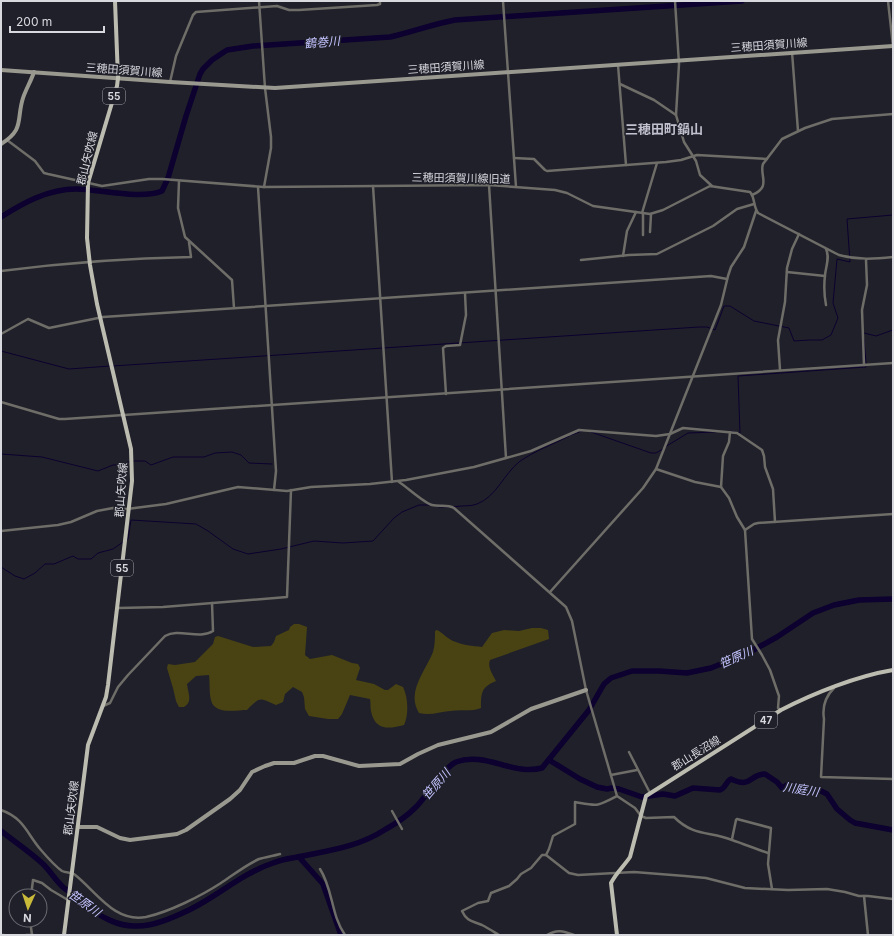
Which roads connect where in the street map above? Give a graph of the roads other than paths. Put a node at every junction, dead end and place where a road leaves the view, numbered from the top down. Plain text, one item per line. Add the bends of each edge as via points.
1 (115, 1) edge
2 (259, 1) edge
3 (380, 1) edge
4 (503, 1) edge
5 (888, 1) edge
6 (675, 2) edge
7 (260, 8) junction
8 (893, 46) edge
9 (792, 52) junction
10 (679, 61) junction
11 (618, 65) junction
12 (1, 70) edge
13 (507, 71) junction
14 (34, 72) junction
15 (118, 78) junction
16 (170, 82) junction
17 (620, 84) junction
18 (265, 88) junction
19 (893, 114) edge
20 (676, 115) junction
21 (798, 131) junction
22 (8, 140) junction
23 (1, 144) edge
24 (692, 156) junction
25 (514, 158) junction
26 (767, 158) junction
27 (656, 163) junction
28 (626, 165) junction
29 (178, 181) junction
30 (88, 183) junction
31 (489, 185) junction
32 (372, 186) junction
33 (712, 186) junction
34 (258, 187) junction
35 (264, 187) junction
36 (516, 187) junction
37 (752, 195) junction
38 (754, 204) junction
39 (756, 211) junction
40 (636, 212) junction
41 (643, 213) junction
42 (652, 214) junction
43 (650, 232) dead end
44 (799, 234) junction
45 (643, 235) dead end
46 (189, 242) junction
47 (826, 248) junction
48 (623, 256) junction
49 (893, 257) edge
50 (581, 260) dead end
51 (866, 260) junction
52 (90, 262) junction
53 (1, 271) edge
54 (787, 272) junction
55 (825, 276) junction
56 (727, 280) junction
57 (495, 291) junction
58 (465, 293) junction
59 (380, 298) junction
60 (826, 305) dead end
61 (265, 306) junction
62 (234, 308) junction
63 (100, 317) junction
64 (1, 334) edge
65 (893, 363) edge
66 (864, 365) junction
67 (780, 370) junction
68 (693, 377) junction
69 (502, 390) junction
70 (446, 394) junction
71 (387, 398) junction
72 (1, 402) edge
73 (272, 405) junction
74 (123, 415) junction
75 (730, 432) junction
76 (670, 434) junction
77 (506, 458) junction
78 (656, 469) junction
79 (398, 481) junction
80 (392, 482) junction
81 (721, 487) junction
82 (274, 490) junction
83 (291, 490) junction
84 (129, 508) junction
85 (893, 514) edge
86 (774, 522) junction
87 (745, 530) junction
88 (1, 531) edge
89 (550, 592) junction
90 (212, 603) junction
91 (118, 608) junction
92 (893, 670) edge
93 (835, 687) junction
94 (586, 690) junction
95 (103, 706) junction
96 (781, 710) junction
97 (629, 752) dead end
98 (637, 770) junction
99 (611, 776) junction
100 (893, 779) edge
101 (650, 793) junction
102 (616, 795) junction
103 (1, 810) edge
104 (392, 811) dead end
105 (640, 814) junction
106 (78, 827) junction
107 (402, 829) dead end
108 (732, 839) junction
109 (768, 853) junction
110 (280, 854) dead end
111 (546, 855) junction
112 (320, 869) dead end
113 (618, 872) junction
114 (72, 874) junction
115 (32, 888) edge
116 (772, 889) junction
117 (864, 896) junction
118 (69, 899) junction
119 (893, 899) edge
120 (26, 935) edge
121 (32, 935) edge
122 (65, 935) edge
123 (345, 935) edge
124 (499, 935) edge
125 (547, 935) edge
126 (574, 935) edge
127 (617, 935) edge
128 (868, 935) edge

1 - 15 main road, 郡山矢吹線 / 55
2 - 7 street
3 - 7 street via 377,5 299,10 279,6
4 - 13 street
5 - 8 street
6 - 10 street
7 - 16 street via 194,13 176,56
7 - 18 street
8 - 9 main road, 三穂田須賀川線
9 - 10 main road, 三穂田須賀川線
9 - 21 street
10 - 11 main road, 三穂田須賀川線
10 - 20 street
11 - 13 main road, 三穂田須賀川線
11 - 17 street
12 - 14 main road, 三穂田須賀川線
13 - 18 main road, 三穂田須賀川線
13 - 25 street
14 - 15 main road, 三穂田須賀川線
14 - 22 main road via 23,99 20,122
15 - 16 main road, 三穂田須賀川線
15 - 30 main road, 郡山矢吹線 / 55
16 - 18 main road, 三穂田須賀川線
17 - 20 street via 654,100
17 - 28 street
18 - 35 street via 271,144
19 - 21 street via 832,119
20 - 24 street via 683,139
21 - 26 street via 782,140
22 - 23 main road
22 - 30 street, 三穂田須賀川線旧道 via 35,161 44,173
24 - 26 street
24 - 27 street
24 - 33 street via 700,175
25 - 28 street via 534,159 547,171
25 - 36 street
26 - 37 street via 762,167 762,186 758,193
27 - 28 street
27 - 41 street
29 - 30 street, 三穂田須賀川線旧道 via 149,179 102,186
29 - 34 street, 三穂田須賀川線旧道
29 - 46 street via 178,212 185,237
30 - 52 main road, 郡山矢吹線 / 55 via 86,228
31 - 32 street, 三穂田須賀川線旧道
31 - 36 street, 三穂田須賀川線旧道
31 - 57 street
32 - 35 street, 三穂田須賀川線旧道
32 - 59 street
33 - 37 street via 748,191
33 - 42 street, 三穂田須賀川線旧道
34 - 35 street, 三穂田須賀川線旧道
34 - 61 street
36 - 40 street, 三穂田須賀川線旧道 via 562,191 590,205
37 - 38 street
38 - 39 street
38 - 48 street via 737,209 713,226 656,254
39 - 44 street
39 - 56 street via 744,246 731,267
40 - 41 street, 三穂田須賀川線旧道
40 - 48 street via 627,231
41 - 42 street, 三穂田須賀川線旧道
41 - 45 street
42 - 43 street
44 - 47 street
44 - 54 street via 792,249
46 - 52 street via 191,257
46 - 62 street via 232,280
47 - 51 street via 846,257
47 - 55 street via 828,255
48 - 50 street
49 - 51 street
51 - 66 street via 867,285 862,310
52 - 53 street
52 - 63 main road, 郡山矢吹線 / 55
54 - 55 street
54 - 67 street via 786,296 778,340
55 - 60 street
56 - 57 street via 711,276
56 - 68 street via 722,305
57 - 58 street
57 - 69 street
58 - 59 street
58 - 70 street via 466,316 460,345 443,348
59 - 61 street
59 - 71 street
61 - 62 street
61 - 73 street
62 - 63 street
63 - 64 street via 49,328 28,319
63 - 74 main road, 郡山矢吹線 / 55
65 - 66 street
66 - 67 street
67 - 68 street
68 - 69 street
68 - 76 street
69 - 70 street
69 - 77 street
70 - 71 street
71 - 73 street
71 - 80 street
72 - 74 street via 59,419
73 - 74 street
73 - 82 street via 276,471
74 - 84 main road, 郡山矢吹線 / 55 via 132,460
75 - 76 street via 683,428
75 - 81 street via 723,456
75 - 86 street via 741,435 763,452 764,465 773,489
76 - 77 street via 656,436 579,430 538,449
76 - 78 street
77 - 79 street via 474,467
78 - 81 street via 695,482
78 - 89 street via 643,488
79 - 80 street
79 - 89 street via 433,505 454,508
80 - 83 street
81 - 87 street
82 - 83 street
82 - 84 street via 238,487 182,501
83 - 90 street via 287,597
84 - 88 street via 97,511 71,522 52,526
84 - 91 main road, 郡山矢吹線 / 55
85 - 86 street
86 - 87 street via 756,523
87 - 96 street via 752,639 770,670 780,698 778,708
89 - 94 street via 566,607 572,620
90 - 91 street via 156,608
90 - 95 street via 212,632 171,633 165,636 119,685 110,703
91 - 95 main road, 郡山矢吹線 / 55
92 - 93 main road, 郡山長沼線 / 47 via 855,679
93 - 96 main road, 郡山長沼線 / 47
93 - 100 street via 826,698 823,712 821,777
94 - 99 street
94 - 106 main road via 531,710 491,732 438,745 400,764 358,766 315,756 294,763 274,763 265,766 252,772 240,790 230,799 178,834 132,840 120,838 97,827
95 - 106 main road, 郡山矢吹線 / 55 via 88,745
96 - 101 main road, 郡山長沼線 / 47
97 - 98 street
98 - 99 street
98 - 101 street
99 - 102 street
101 - 105 main road, 郡山長沼線 / 47 via 646,796
102 - 105 street
102 - 111 street via 596,806 575,802 575,824 553,836
103 - 114 street via 19,820 41,850 61,870
104 - 107 street
105 - 108 street via 648,819 674,817 689,829
105 - 113 main road, 郡山長沼線 / 47 via 630,857
106 - 114 main road, 郡山矢吹線 / 55
108 - 109 street
108 - 109 street via 737,819 771,828
109 - 116 street
110 - 114 street via 260,859 183,903 152,915 136,918 115,911
111 - 113 street via 573,874
111 - 124 street via 542,855 509,886 491,893 488,901 462,911 470,922 482,925
112 - 123 street via 331,896 336,920
113 - 116 street via 699,877 745,888
113 - 127 main road, 郡山長沼線 / 47 via 611,882
114 - 118 main road, 郡山矢吹線 / 55
115 - 118 street via 33,880 42,882
116 - 117 street via 826,889
117 - 119 street
117 - 128 street
118 - 122 main road, 郡山矢吹線 / 55
120 - 121 street
125 - 126 street via 553,931

